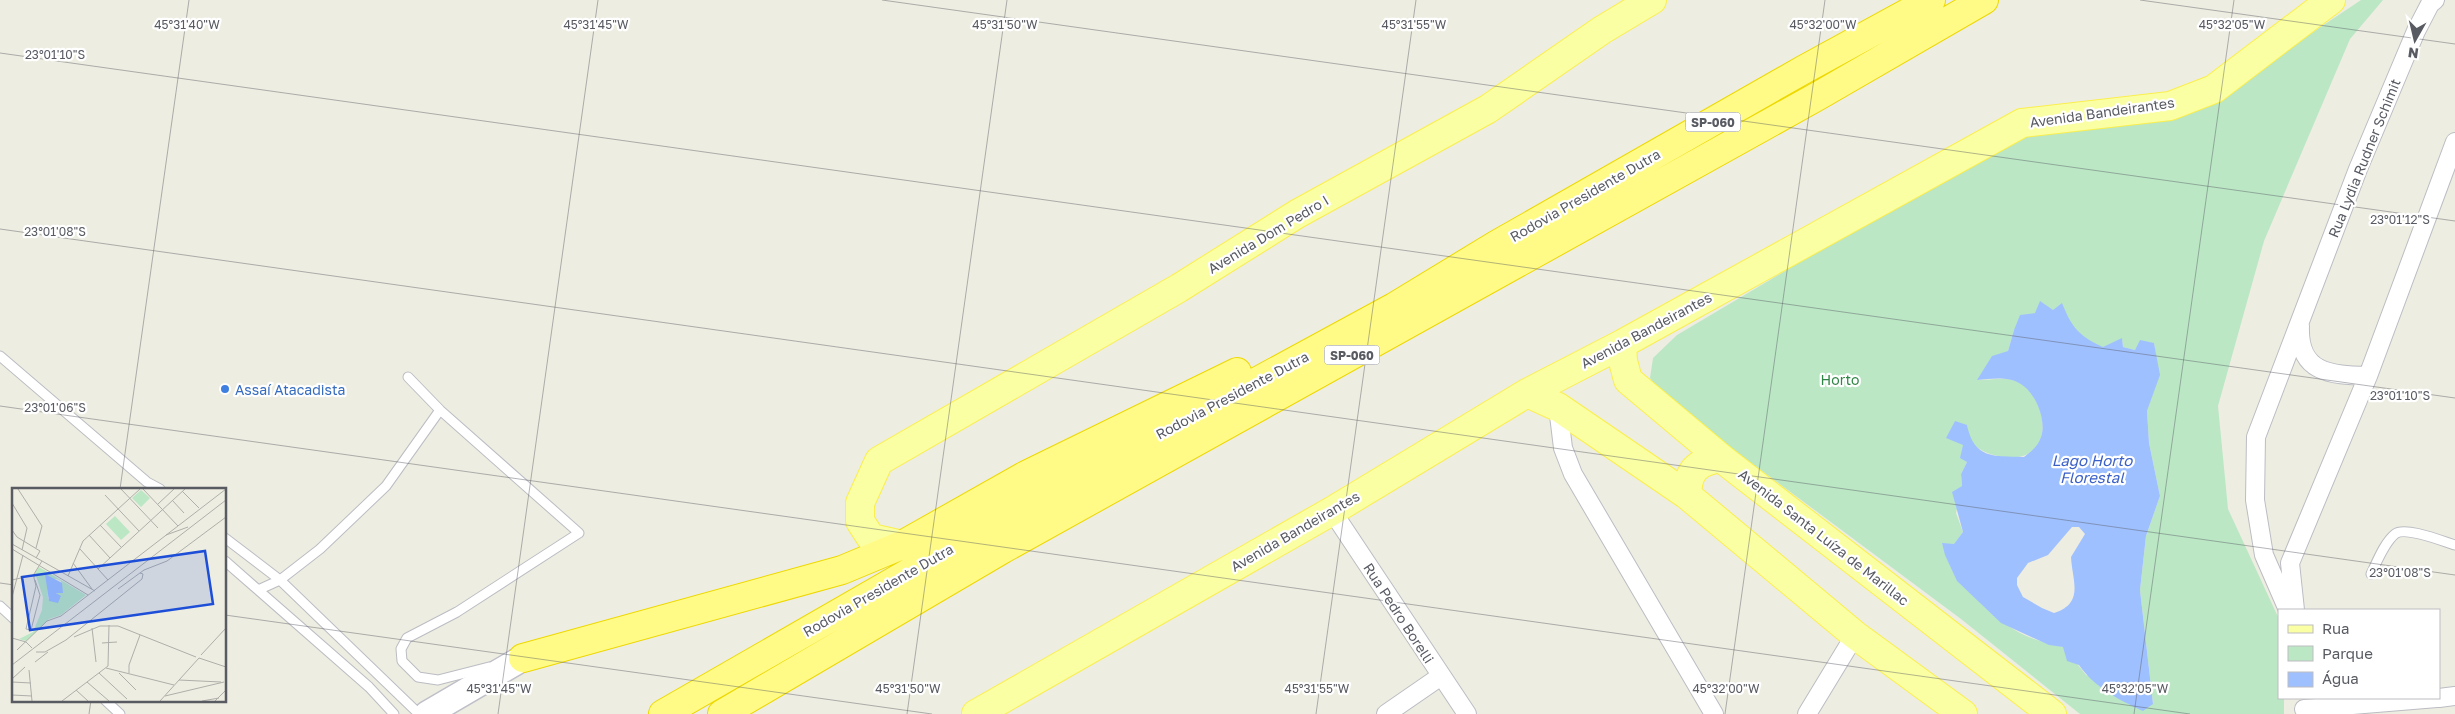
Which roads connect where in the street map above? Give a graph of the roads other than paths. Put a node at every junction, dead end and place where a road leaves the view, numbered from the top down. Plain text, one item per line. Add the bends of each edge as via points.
1 (1652, 0) edge
2 (1931, 0) edge
3 (1984, 0) edge
4 (2331, 0) edge
5 (2435, 0) edge
6 (2455, 142) edge
7 (1496, 245) junction
8 (2300, 321) junction
9 (1622, 344) junction
10 (0, 356) edge
11 (2368, 376) junction
12 (408, 377) dead end
13 (1527, 394) junction
14 (1558, 407) junction
15 (440, 410) junction
16 (1722, 458) junction
17 (149, 485) edge
18 (1687, 495) junction
19 (1332, 511) junction
20 (226, 539) edge
21 (902, 545) junction
22 (2455, 545) edge
23 (226, 562) edge
24 (2371, 574) dead end
25 (280, 580) junction
26 (258, 590) junction
27 (0, 606) edge
28 (2288, 609) edge
29 (2295, 609) edge
30 (12, 616) edge
31 (1855, 635) junction
32 (523, 658) junction
33 (1441, 676) junction
34 (2455, 696) edge
35 (2440, 698) edge
36 (2423, 699) edge
37 (106, 702) edge
38 (2304, 707) edge
39 (120, 714) edge
40 (394, 714) edge
41 (419, 714) edge
42 (427, 714) edge
43 (663, 714) edge
44 (722, 714) edge
45 (976, 714) edge
46 (1386, 714) edge
47 (1467, 714) edge
48 (1714, 714) edge
49 (1807, 714) edge
50 (1963, 714) edge
51 (2052, 714) edge

1 - 21 main road, Avenida Dom Pedro I via 1602,30 1488,109 1297,214 1179,288 879,462 860,503 860,521 871,538
2 - 7 highway, Rodovia Presidente Dutra / SP-060
3 - 44 highway, Rodovia Presidente Dutra / SP-060 via 1003,549
4 - 9 main road, Avenida Bandeirantes via 2214,89 2170,106 2022,123
5 - 8 street, Rua Lydia Rudner Schimit via 2416,31 2358,169
6 - 11 street
7 - 21 highway via 1026,475
7 - 43 highway, Rodovia Presidente Dutra / SP-060 via 1394,307 985,529
8 - 11 street, Rua Lydia Rudner Schimit via 2299,344 2314,367 2337,376
8 - 28 street, Rua Lydia Rudner Schimit via 2256,437 2255,500 2264,555
9 - 13 main road, Avenida Bandeirantes
9 - 16 main road, Avenida Santa Luíza de Marillac via 1628,380
10 - 17 lane
11 - 29 street via 2290,563
12 - 15 lane
13 - 14 main road
13 - 19 main road, Avenida Bandeirantes
14 - 18 main road
14 - 48 street via 1563,448 1573,474
15 - 25 lane via 386,486 320,549
15 - 32 lane via 579,534 457,612 407,638 401,649 402,661 418,677 438,680
16 - 18 main road via 1706,461 1694,468 1687,482
16 - 51 main road, Avenida Santa Luíza de Marillac
18 - 31 main road
19 - 33 street, Rua Pedro Borelli
19 - 45 main road, Avenida Bandeirantes
20 - 25 lane
21 - 32 highway via 842,570
22 - 24 lane via 2404,530 2389,541
23 - 26 lane
25 - 26 lane
25 - 41 lane
26 - 40 lane via 364,682
27 - 30 lane
31 - 49 street
31 - 50 main road
32 - 42 main road
33 - 46 street
33 - 47 street, Rua Pedro Borelli
34 - 35 street
36 - 38 street
37 - 39 lane

